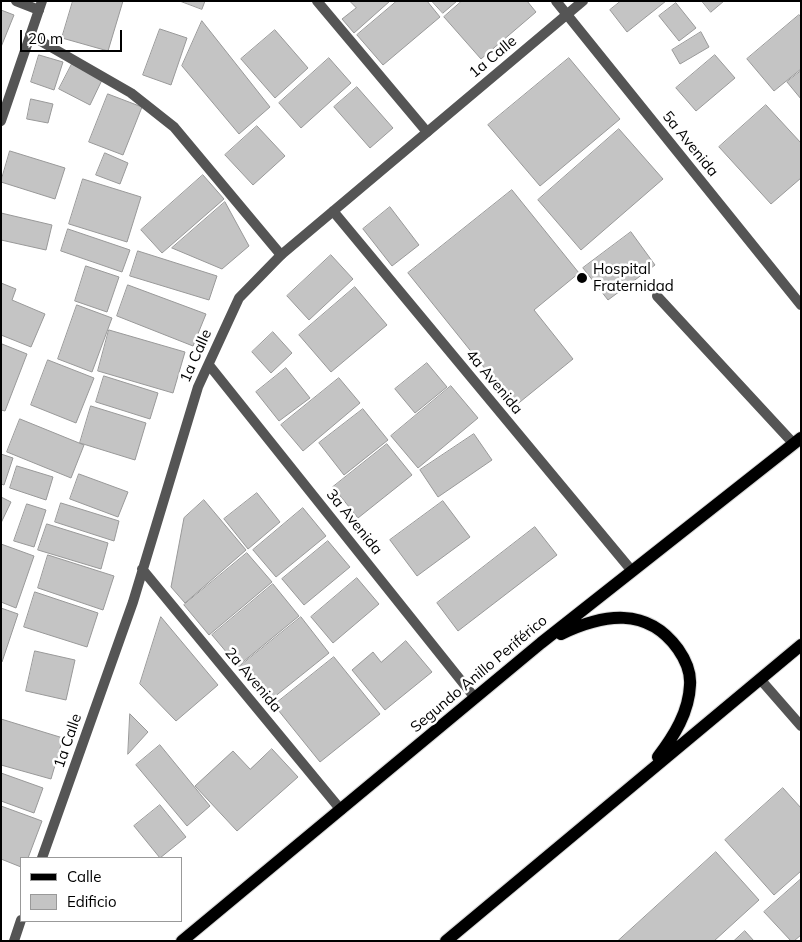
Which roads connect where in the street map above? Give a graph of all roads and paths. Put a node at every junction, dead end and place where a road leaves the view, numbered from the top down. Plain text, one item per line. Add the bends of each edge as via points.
1 (16, 1) edge
2 (317, 1) edge
3 (556, 1) edge
4 (583, 1) edge
5 (40, 6) edge
6 (567, 14) junction
7 (30, 35) junction
8 (1, 121) edge
9 (427, 132) junction
10 (332, 211) junction
11 (281, 254) junction
12 (657, 296) dead end
13 (801, 305) edge
14 (208, 365) junction
15 (797, 440) edge
16 (142, 569) junction
17 (632, 571) junction
18 (541, 643) junction
19 (801, 644) edge
20 (760, 679) junction
21 (475, 698) junction
22 (801, 726) edge
23 (642, 777) junction
24 (341, 810) junction
25 (42, 857) edge
26 (20, 922) edge
27 (14, 941) edge
28 (182, 941) edge
29 (446, 941) edge

1 - 5 street
2 - 9 street
3 - 6 street, 5a Avenida
4 - 6 street, 1a Calle
5 - 7 street
6 - 9 street, 1a Calle
6 - 13 street, 5a Avenida
7 - 8 street
7 - 11 street via 131,93 174,127
9 - 10 street, 1a Calle
10 - 11 street, 1a Calle
10 - 17 street, 4a Avenida
11 - 14 street, 1a Calle via 239,298
12 - 15 street
14 - 16 street, 1a Calle via 198,387
14 - 21 street, 3a Avenida
15 - 17 main road, Segundo Anillo Periférico
16 - 24 street, 2a Avenida
16 - 25 street, 1a Calle
17 - 18 main road, Segundo Anillo Periférico
18 - 21 main road, Segundo Anillo Periférico
18 - 23 main road via 593,621 613,618 643,621 669,637 681,654 691,684 686,706 671,740
19 - 20 main road
20 - 22 street
20 - 23 main road
21 - 24 main road, Segundo Anillo Periférico
23 - 29 main road
24 - 28 main road, Segundo Anillo Periférico
26 - 27 street

